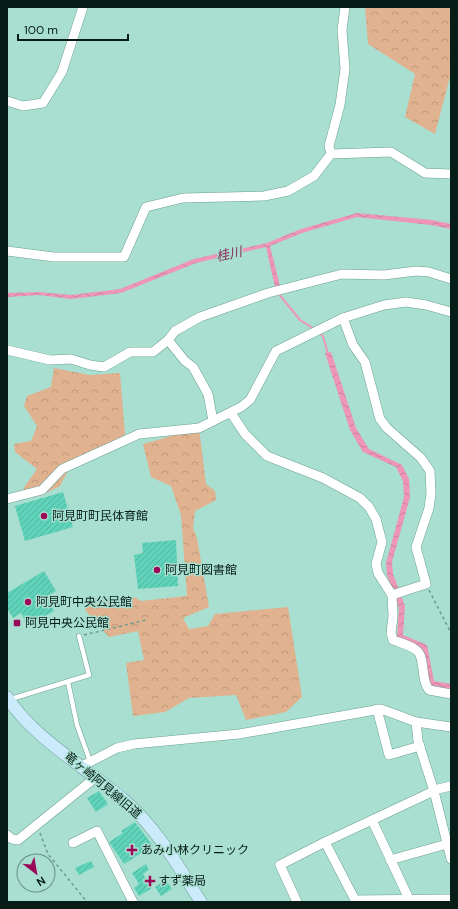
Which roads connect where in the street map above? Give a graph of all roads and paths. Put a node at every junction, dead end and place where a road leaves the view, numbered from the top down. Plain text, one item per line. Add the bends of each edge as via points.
1 (82, 7) edge
2 (345, 7) edge
3 (7, 101) edge
4 (331, 154) junction
5 (451, 174) edge
6 (7, 250) edge
7 (451, 279) edge
8 (451, 312) edge
9 (343, 318) junction
10 (168, 340) junction
11 (7, 350) edge
12 (231, 413) junction
13 (213, 421) junction
14 (7, 499) edge
15 (426, 584) junction
16 (392, 595) junction
17 (146, 620) dead end
18 (451, 633) edge
19 (80, 636) joint
20 (68, 682) junction
21 (451, 694) edge
22 (8, 699) edge
23 (377, 709) junction
24 (416, 722) junction
25 (451, 727) edge
26 (420, 746) junction
27 (86, 763) junction
28 (96, 777) junction
29 (451, 786) edge
30 (434, 791) junction
31 (372, 820) junction
32 (36, 826) junction
33 (7, 835) edge
34 (325, 842) junction
35 (72, 843) dead end
36 (447, 844) junction
37 (451, 859) edge
38 (390, 860) junction
39 (409, 899) junction
40 (451, 899) edge
41 (87, 902) edge
42 (133, 902) edge
43 (201, 902) edge
44 (297, 902) edge

1 - 3 street via 62,72 43,103 22,106
2 - 4 street via 342,30 345,69 340,105 329,146
4 - 5 street via 391,152 425,173
4 - 6 street via 314,176 288,191 264,196 183,198 146,207 124,257 54,257
7 - 10 street via 430,272 416,271 384,275 342,274 268,293 200,317 175,331
8 - 9 street via 406,302 384,305
9 - 12 street via 276,352 250,400
9 - 15 street via 353,345 365,362 380,419 421,458 430,471 429,508 416,547
10 - 11 street via 153,352 130,352 104,367 72,359 50,360
10 - 13 street via 185,361 194,367 208,394
12 - 13 street
12 - 16 street via 244,434 267,456 323,478 360,498 369,507 376,519 382,542 376,564 378,573
13 - 14 street via 199,428 139,434 62,469 42,490
15 - 16 street
15 - 18 path
16 - 21 street via 393,616 390,633 393,640 419,652 422,658 424,684 429,690
17 - 19 path
19 - 20 lane via 89,675
20 - 22 lane
20 - 27 lane
22 - 27 street, 竜ヶ崎阿見線旧道 via 40,733
23 - 24 street
23 - 26 street via 389,755
23 - 27 street via 239,734 134,744 117,748
24 - 25 street
24 - 26 street
26 - 30 street
27 - 28 street, 竜ヶ崎阿見線旧道
28 - 32 street
28 - 43 street, 竜ヶ崎阿見線旧道 via 125,800 152,828
29 - 30 street
30 - 31 street
30 - 36 street
31 - 34 street
31 - 38 street
32 - 33 street via 18,840
32 - 41 path via 48,854
34 - 39 street via 356,900
34 - 44 street via 280,866
35 - 42 street via 97,831
36 - 37 street
36 - 38 street
38 - 39 street
39 - 40 street

